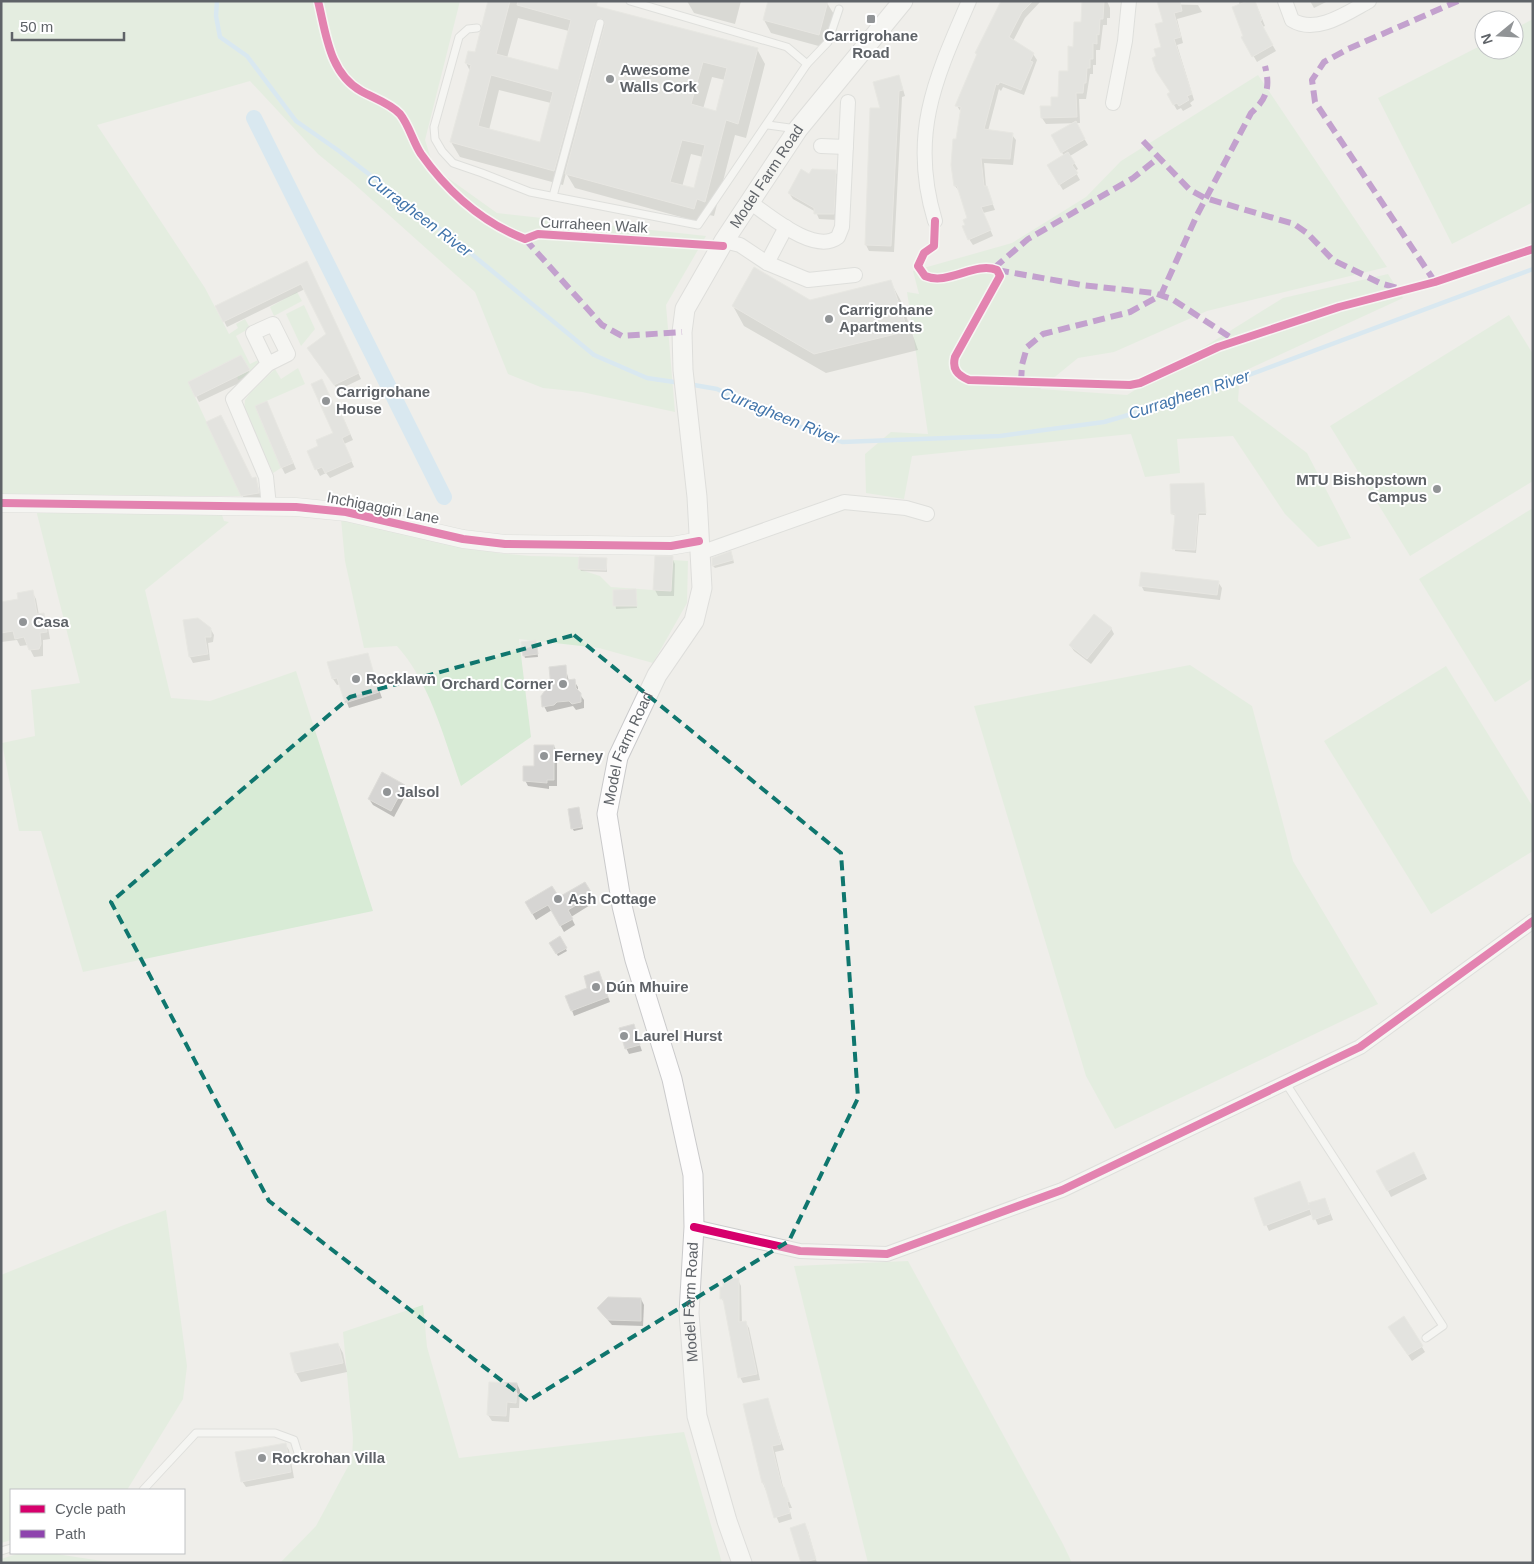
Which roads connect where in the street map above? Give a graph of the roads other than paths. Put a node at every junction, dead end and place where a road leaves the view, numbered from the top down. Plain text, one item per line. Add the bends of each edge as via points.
1 (630, 1) edge
2 (903, 1) edge
3 (969, 1) edge
4 (1129, 1) edge
5 (1286, 1) edge
6 (1369, 1) edge
7 (838, 9) dead end
8 (600, 23) dead end
9 (477, 28) dead end
10 (807, 64) junction
11 (848, 102) dead end
12 (1113, 103) dead end
13 (768, 125) junction
14 (798, 129) junction
15 (821, 146) dead end
16 (846, 147) junction
17 (553, 196) junction
18 (751, 203) junction
19 (935, 221) dead end
20 (786, 226) junction
21 (724, 241) junction
22 (767, 263) junction
23 (855, 275) dead end
24 (268, 364) dead end
25 (1, 503) edge
26 (269, 506) junction
27 (927, 514) dead end
28 (699, 547) junction
29 (1533, 921) edge
30 (1284, 1082) junction
31 (694, 1227) junction
32 (1426, 1338) dead end
33 (299, 1456) dead end
34 (145, 1489) edge
35 (742, 1563) edge

1 - 10 lane via 787,47
2 - 14 main road, Model Farm Road
3 - 19 street via 935,82 925,127 924,180
4 - 12 street
5 - 6 street via 1292,20 1310,26
7 - 10 lane via 828,42
8 - 17 lane
9 - 17 lane via 468,29 459,36 434,127 435,139 453,163 530,192
10 - 13 lane
11 - 16 street
13 - 14 lane
13 - 17 lane via 698,225
14 - 18 main road, Model Farm Road
15 - 16 street
16 - 20 street via 842,227 838,236 831,241 814,240
18 - 20 street
18 - 21 main road, Model Farm Road
20 - 22 street
21 - 22 street via 740,245
21 - 28 main road, Model Farm Road via 685,309 682,332
22 - 23 street via 808,280
24 - 26 street via 233,399 266,477
25 - 26 street, Inchigaggin Lane
26 - 28 street, Inchigaggin Lane via 346,512 462,539 506,544
27 - 28 street via 906,508 844,502
28 - 31 main road, Model Farm Road via 702,588 694,621 657,675 618,757 607,814 622,906 635,960 672,1079 693,1175
29 - 30 street via 1360,1046
30 - 31 street via 1062,1190 887,1254 800,1251
30 - 32 lane via 1443,1326
31 - 35 main road, Model Farm Road via 689,1313 698,1416
33 - 34 lane via 294,1440 275,1433 196,1433

